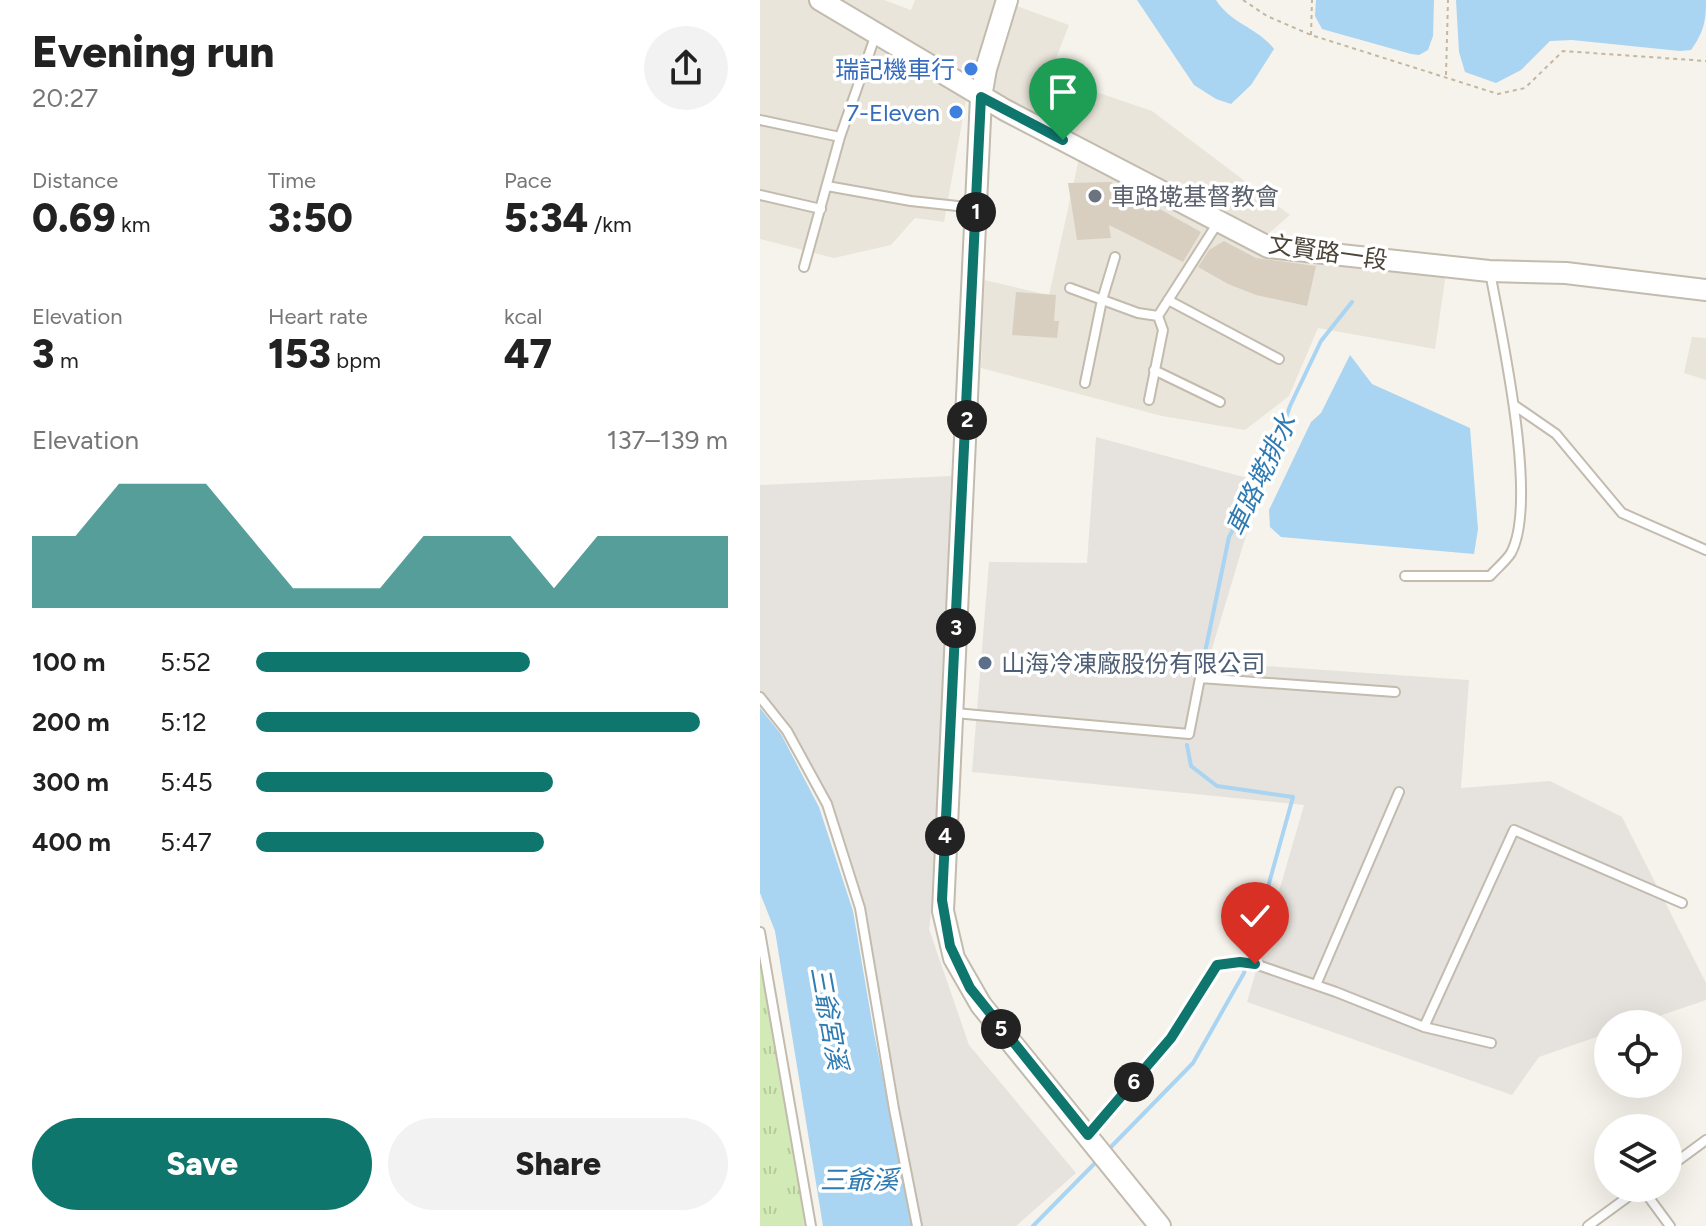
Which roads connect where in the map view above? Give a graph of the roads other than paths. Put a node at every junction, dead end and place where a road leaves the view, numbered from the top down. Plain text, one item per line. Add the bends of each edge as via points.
1 (820, 0) edge
2 (1007, 0) edge
3 (877, 33) junction
4 (981, 97) junction
5 (760, 120) edge
6 (840, 137) junction
7 (827, 186) junction
8 (760, 195) edge
9 (976, 208) junction
10 (821, 209) junction
11 (1218, 223) junction
12 (1115, 257) dead end
13 (804, 267) dead end
14 (1489, 271) junction
15 (1070, 288) dead end
16 (1706, 290) edge
17 (1102, 300) junction
18 (1168, 300) junction
19 (1158, 316) junction
20 (1279, 359) dead end
21 (1154, 370) junction
22 (1085, 383) dead end
23 (1149, 400) dead end
24 (1220, 402) dead end
25 (1514, 405) junction
26 (1706, 550) edge
27 (1405, 576) dead end
28 (1395, 692) dead end
29 (760, 697) edge
30 (951, 713) junction
31 (1399, 792) dead end
32 (1682, 903) dead end
33 (760, 932) edge
34 (1316, 985) junction
35 (1424, 1027) junction
36 (1491, 1043) dead end
37 (1090, 1138) junction
38 (1706, 1140) edge
39 (1682, 1158) edge
40 (1621, 1202) edge
41 (1652, 1202) edge
42 (811, 1226) edge
43 (917, 1226) edge
44 (1160, 1226) edge
45 (1588, 1226) edge
46 (1670, 1226) edge

1 - 3 street, 文賢路一段
2 - 4 street
3 - 4 street, 文賢路一段
3 - 6 lane
4 - 9 street
4 - 11 street, 文賢路一段
5 - 6 lane
6 - 7 lane
7 - 9 lane
7 - 10 lane
8 - 10 lane
9 - 30 street
10 - 13 lane
11 - 14 street, 文賢路一段 via 1286,251
11 - 18 lane
12 - 17 lane
14 - 16 street, 文賢路一段 via 1566,273
14 - 25 lane
15 - 17 lane
17 - 19 lane
17 - 22 lane
18 - 19 lane
18 - 20 lane
19 - 21 lane via 1163,330
21 - 23 lane
21 - 24 lane
25 - 26 lane via 1556,434 1622,513
25 - 27 lane via 1521,510 1511,553 1490,576
28 - 30 lane via 1200,678 1189,734
29 - 43 lane via 787,731 827,804 860,908
30 - 37 street via 942,900 950,946 981,1005
31 - 34 lane
32 - 35 lane via 1514,830
33 - 42 lane
34 - 35 lane
34 - 37 lane via 1255,964 1217,965 1171,1038
35 - 36 lane
37 - 44 street
38 - 39 lane
40 - 45 lane
41 - 46 lane

